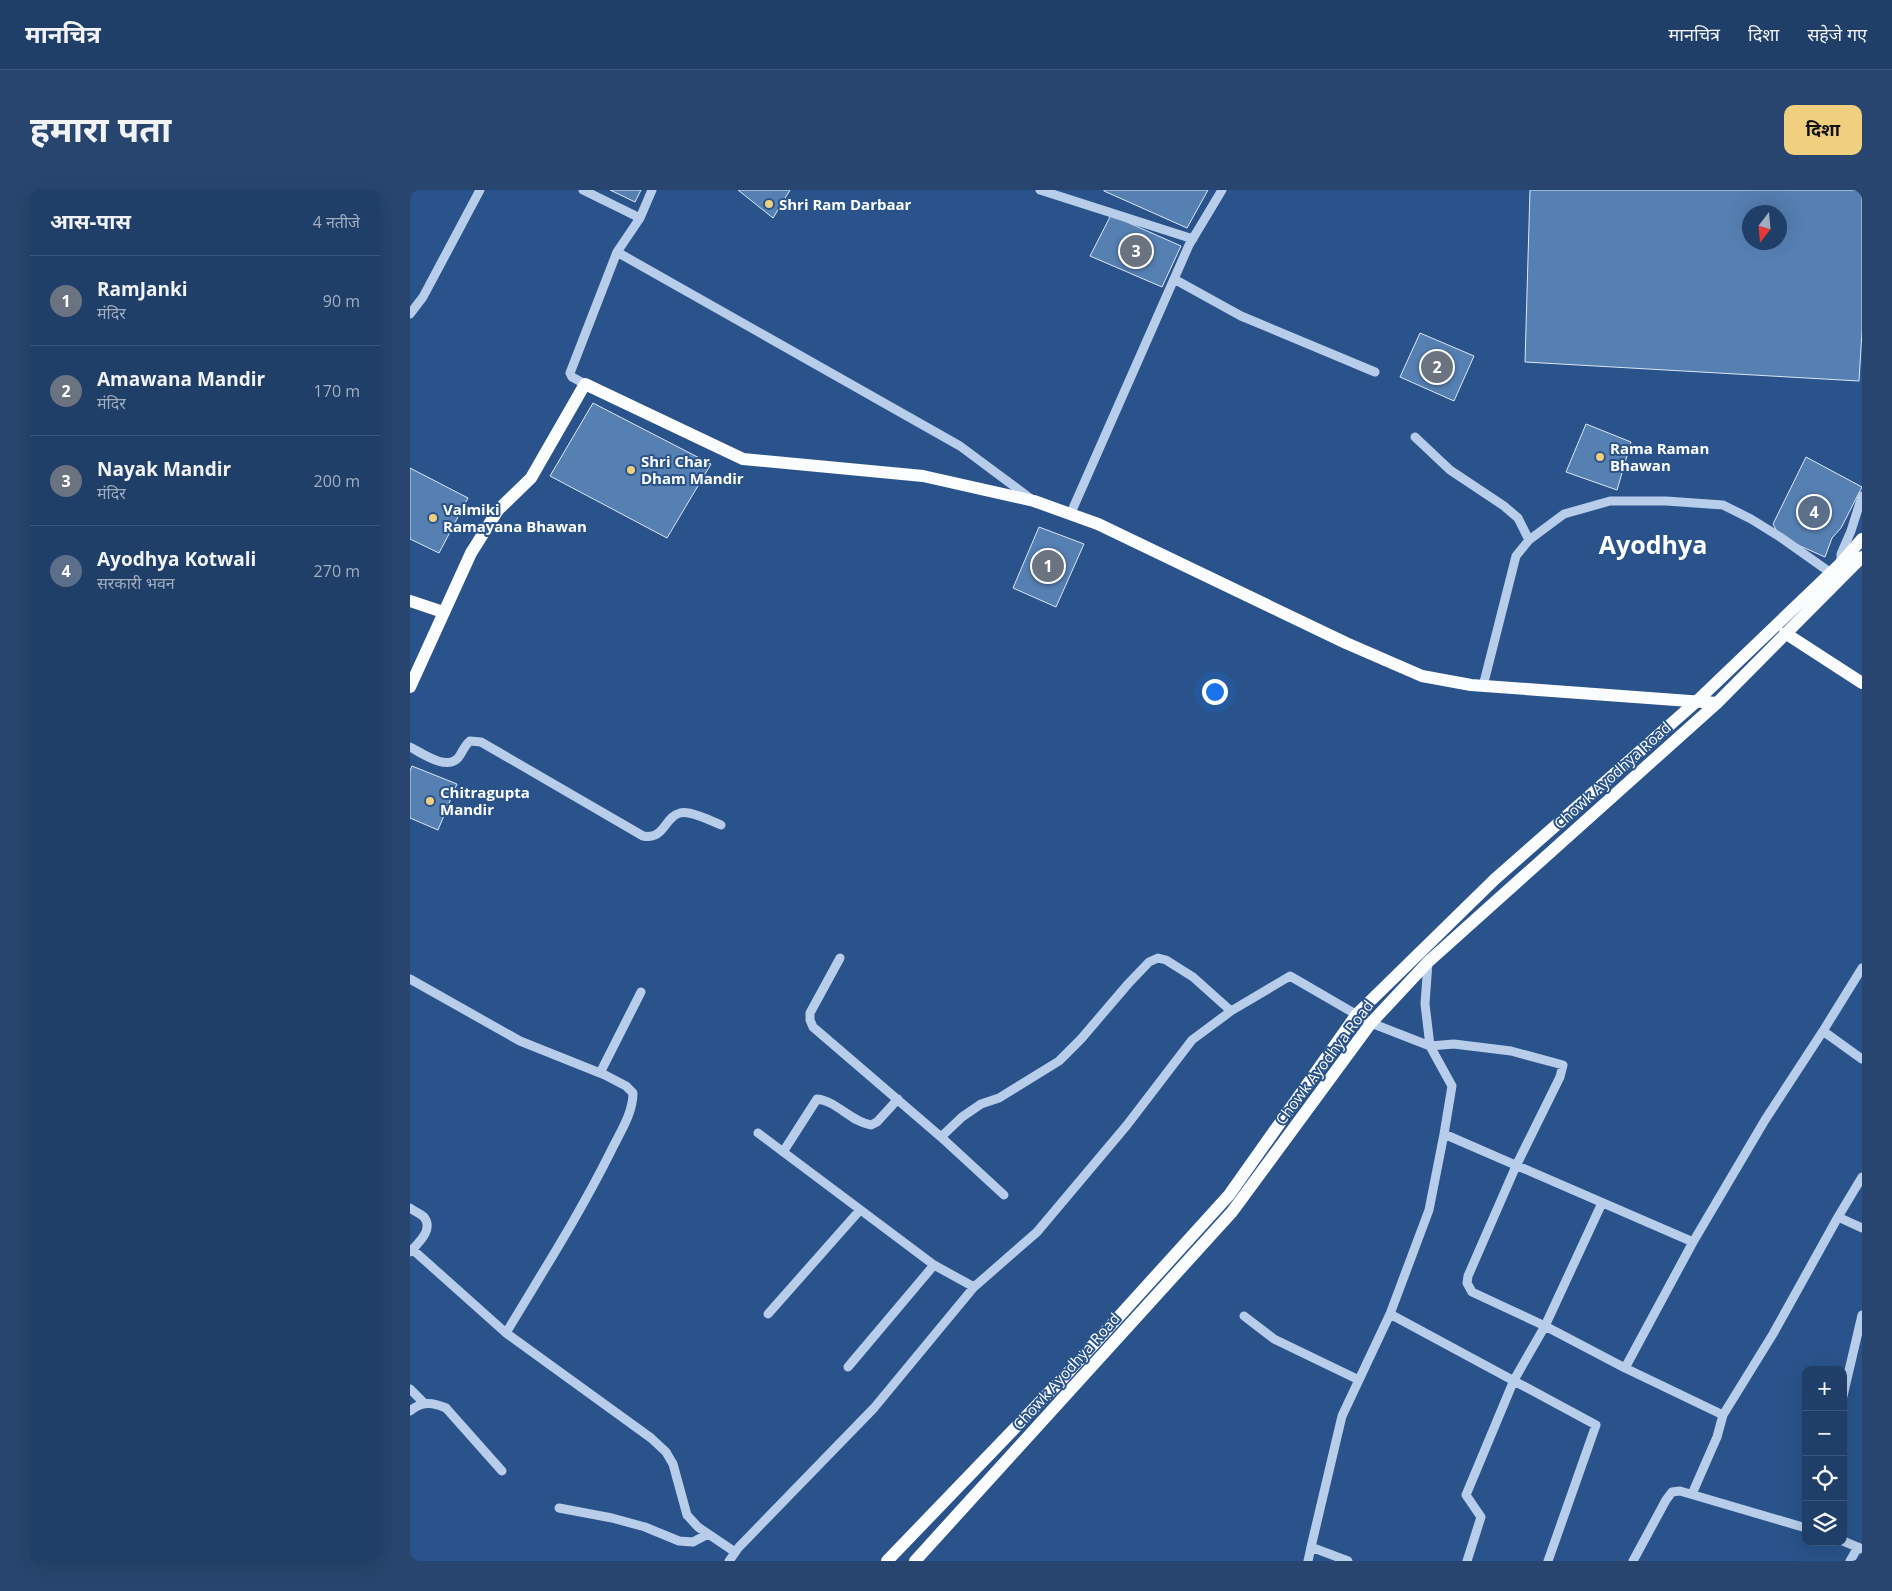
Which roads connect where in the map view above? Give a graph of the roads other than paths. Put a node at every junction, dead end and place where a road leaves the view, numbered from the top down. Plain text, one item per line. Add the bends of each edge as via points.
1 (480, 190) edge
2 (583, 190) edge
3 (652, 190) edge
4 (1040, 190) edge
5 (1222, 190) edge
6 (1059, 193) edge
7 (640, 218) junction
8 (1193, 239) junction
9 (617, 252) junction
10 (1174, 279) junction
11 (410, 314) edge
12 (1375, 372) dead end
13 (585, 384) junction
14 (1415, 436) dead end
15 (1862, 496) edge
16 (1034, 501) junction
17 (1070, 515) junction
18 (1529, 540) junction
19 (1862, 540) edge
20 (1862, 557) edge
21 (1840, 569) junction
22 (410, 601) edge
23 (443, 612) junction
24 (1785, 633) junction
25 (1862, 683) edge
26 (1483, 686) junction
27 (410, 687) edge
28 (1697, 701) junction
29 (1717, 703) junction
30 (410, 747) edge
31 (721, 825) dead end
32 (840, 958) dead end
33 (1428, 962) junction
34 (1862, 968) edge
35 (410, 979) edge
36 (641, 992) dead end
37 (1231, 1011) junction
38 (1357, 1014) junction
39 (1371, 1023) junction
40 (1823, 1031) junction
41 (1430, 1046) junction
42 (1862, 1059) edge
43 (600, 1072) junction
44 (898, 1099) junction
45 (758, 1133) dead end
46 (1444, 1134) junction
47 (941, 1137) junction
48 (784, 1152) junction
49 (1516, 1166) junction
50 (1862, 1177) edge
51 (1004, 1195) dead end
52 (1602, 1203) junction
53 (410, 1208) edge
54 (860, 1210) junction
55 (1838, 1217) junction
56 (1862, 1228) edge
57 (1693, 1242) junction
58 (411, 1250) edge
59 (934, 1265) junction
60 (974, 1287) junction
61 (768, 1314) dead end
62 (1390, 1314) junction
63 (1862, 1314) edge
64 (1244, 1316) dead end
65 (1545, 1326) junction
66 (506, 1333) junction
67 (848, 1367) dead end
68 (1625, 1368) junction
69 (1847, 1379) edge
70 (1359, 1380) junction
71 (1514, 1380) junction
72 (410, 1389) edge
73 (424, 1403) junction
74 (410, 1411) edge
75 (1723, 1415) junction
76 (502, 1471) dead end
77 (1692, 1494) junction
78 (559, 1508) dead end
79 (1802, 1527) edge
80 (708, 1534) junction
81 (1847, 1543) edge
82 (1311, 1547) junction
83 (1860, 1548) edge
84 (735, 1552) junction
85 (1633, 1560) edge
86 (729, 1561) edge
87 (887, 1561) edge
88 (915, 1561) edge
89 (1308, 1561) edge
90 (1348, 1561) edge
91 (1466, 1561) edge
92 (1548, 1561) edge
93 (1644, 1561) edge
94 (1850, 1561) edge

1 - 11 street via 423,297
2 - 7 street
3 - 7 street
4 - 6 street
5 - 8 street
6 - 8 street
7 - 9 street
8 - 10 street
9 - 13 street via 570,373
9 - 16 street via 960,446
10 - 12 street via 1241,316
10 - 17 street
13 - 16 main road via 743,459 923,476
13 - 23 main road via 531,478 498,510 471,553
14 - 18 street via 1450,470 1518,518
15 - 21 street via 1841,554
16 - 17 main road
17 - 26 main road via 1098,524 1422,676
18 - 21 street via 1564,514 1610,501 1723,505
18 - 26 street via 1516,556
19 - 21 main road
20 - 21 main road, Chowk Ayodhya Road
21 - 24 main road, Chowk Ayodhya Road
21 - 28 main road
22 - 23 main road
23 - 27 main road
24 - 25 main road
24 - 29 main road, Chowk Ayodhya Road
26 - 28 main road
28 - 29 main road
28 - 38 main road via 1495,879
29 - 33 main road, Chowk Ayodhya Road
30 - 31 street via 443,763 450,763 470,742 481,742 643,836 657,835 680,812
32 - 44 street via 810,1012 810,1020 813,1027
33 - 39 main road, Chowk Ayodhya Road
33 - 41 street via 1425,1004
34 - 40 street
35 - 43 street via 520,1041
36 - 43 street
37 - 38 street via 1290,976
37 - 47 street via 1194,977 1158,958 1149,962 1059,1061 999,1098 981,1104
37 - 60 street via 1192,1040 1127,1125 1037,1232
38 - 39 street
38 - 87 main road via 1229,1196 1064,1377
39 - 41 street
39 - 88 main road, Chowk Ayodhya Road via 1232,1212
40 - 42 street
40 - 57 street via 1765,1120
41 - 46 street via 1452,1086
41 - 49 street via 1454,1044 1511,1051 1563,1065
43 - 66 street via 633,1093 628,1117 586,1200
44 - 47 street
44 - 48 street via 871,1125 817,1099
45 - 48 street
46 - 49 street
46 - 62 street via 1428,1210
47 - 51 street
48 - 54 street
49 - 52 street
49 - 65 street via 1467,1283 1472,1292
50 - 55 street
52 - 57 street
52 - 65 street
53 - 58 street via 424,1217 427,1224 427,1232
54 - 59 street
54 - 61 street
55 - 56 street
55 - 75 street via 1773,1334
57 - 68 street
58 - 66 street
59 - 60 street
59 - 67 street
60 - 84 street via 874,1408
62 - 70 street
62 - 71 street
63 - 69 street
64 - 70 street via 1274,1339
65 - 68 street
65 - 71 street
66 - 80 street via 666,1452 673,1464 687,1515
68 - 75 street
70 - 82 street via 1342,1416
71 - 91 street via 1466,1495 1481,1516
71 - 92 street via 1596,1425
72 - 73 street
73 - 74 street
73 - 76 street via 446,1408
75 - 77 street
77 - 79 street
77 - 85 street via 1672,1492
78 - 80 street via 645,1527 679,1541 693,1542
80 - 84 street
81 - 83 street
82 - 89 street
82 - 90 street
83 - 94 street
84 - 86 street
85 - 93 street

